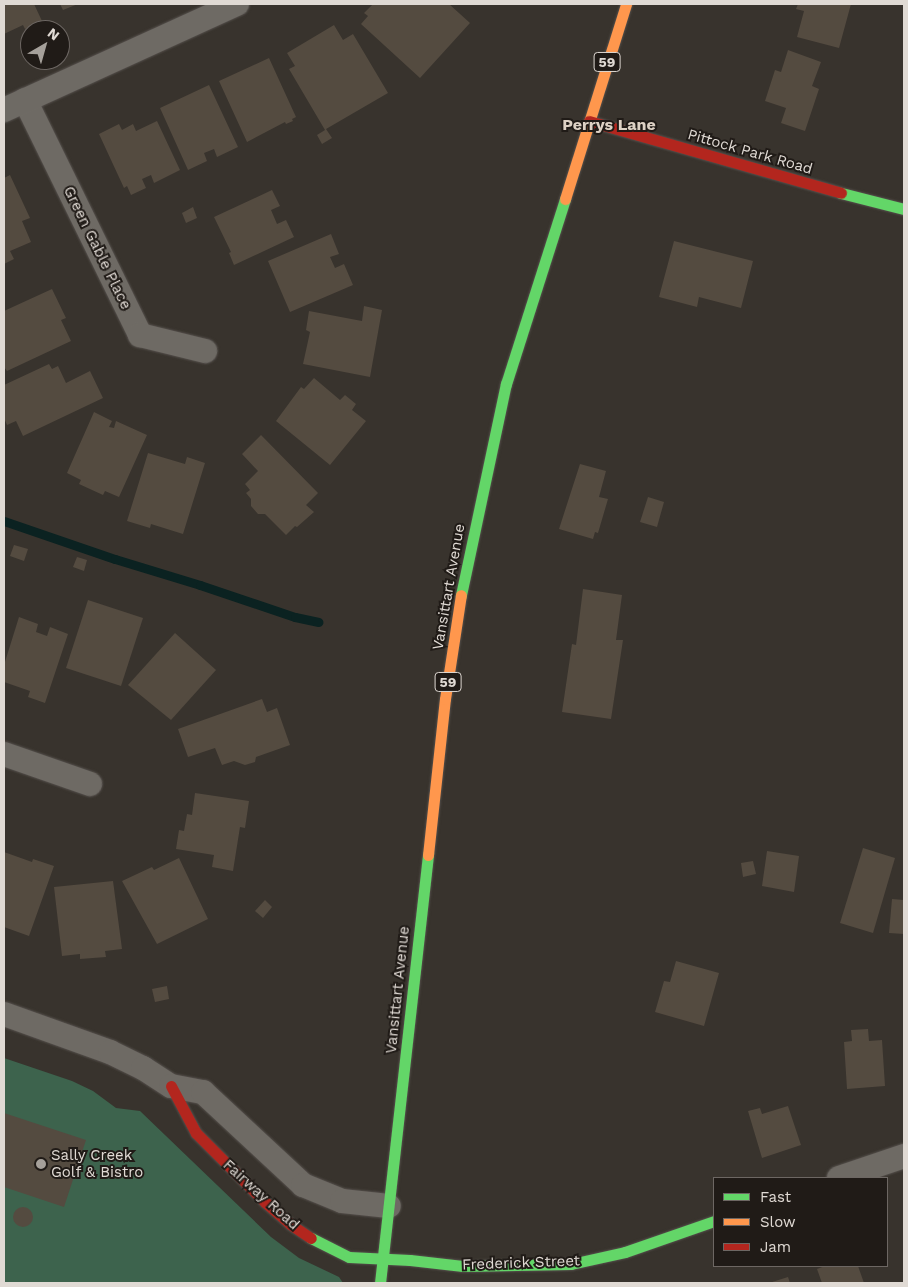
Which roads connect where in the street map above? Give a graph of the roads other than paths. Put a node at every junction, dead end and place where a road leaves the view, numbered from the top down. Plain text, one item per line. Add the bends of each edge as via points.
1 (237, 4) edge
2 (626, 4) edge
3 (25, 100) junction
4 (4, 110) edge
5 (589, 121) junction
6 (904, 209) edge
7 (205, 351) dead end
8 (4, 754) edge
9 (90, 784) dead end
10 (4, 1014) edge
11 (171, 1086) junction
12 (904, 1156) edge
13 (842, 1177) edge
14 (389, 1206) junction
15 (713, 1221) edge
16 (383, 1258) junction
17 (380, 1283) edge

1 - 3 street
2 - 5 main road, Vansittart Avenue / 59
3 - 4 street
3 - 7 street, Green Gable Place via 140,335
5 - 6 main road, Pittock Park Road
5 - 14 main road, Vansittart Avenue / 59 via 506,384 464,578 445,699
8 - 9 street
10 - 11 street, Fairway Road via 110,1052
11 - 14 street, Fairway Road via 203,1092 303,1185 342,1200
11 - 16 main road, Fairway Road via 196,1133 290,1224 324,1246 349,1257
12 - 13 street
14 - 16 main road, Vansittart Avenue / 59
15 - 16 main road, Frederick Street via 625,1252 571,1264 463,1266
16 - 17 main road, Vansittart Avenue / 59

